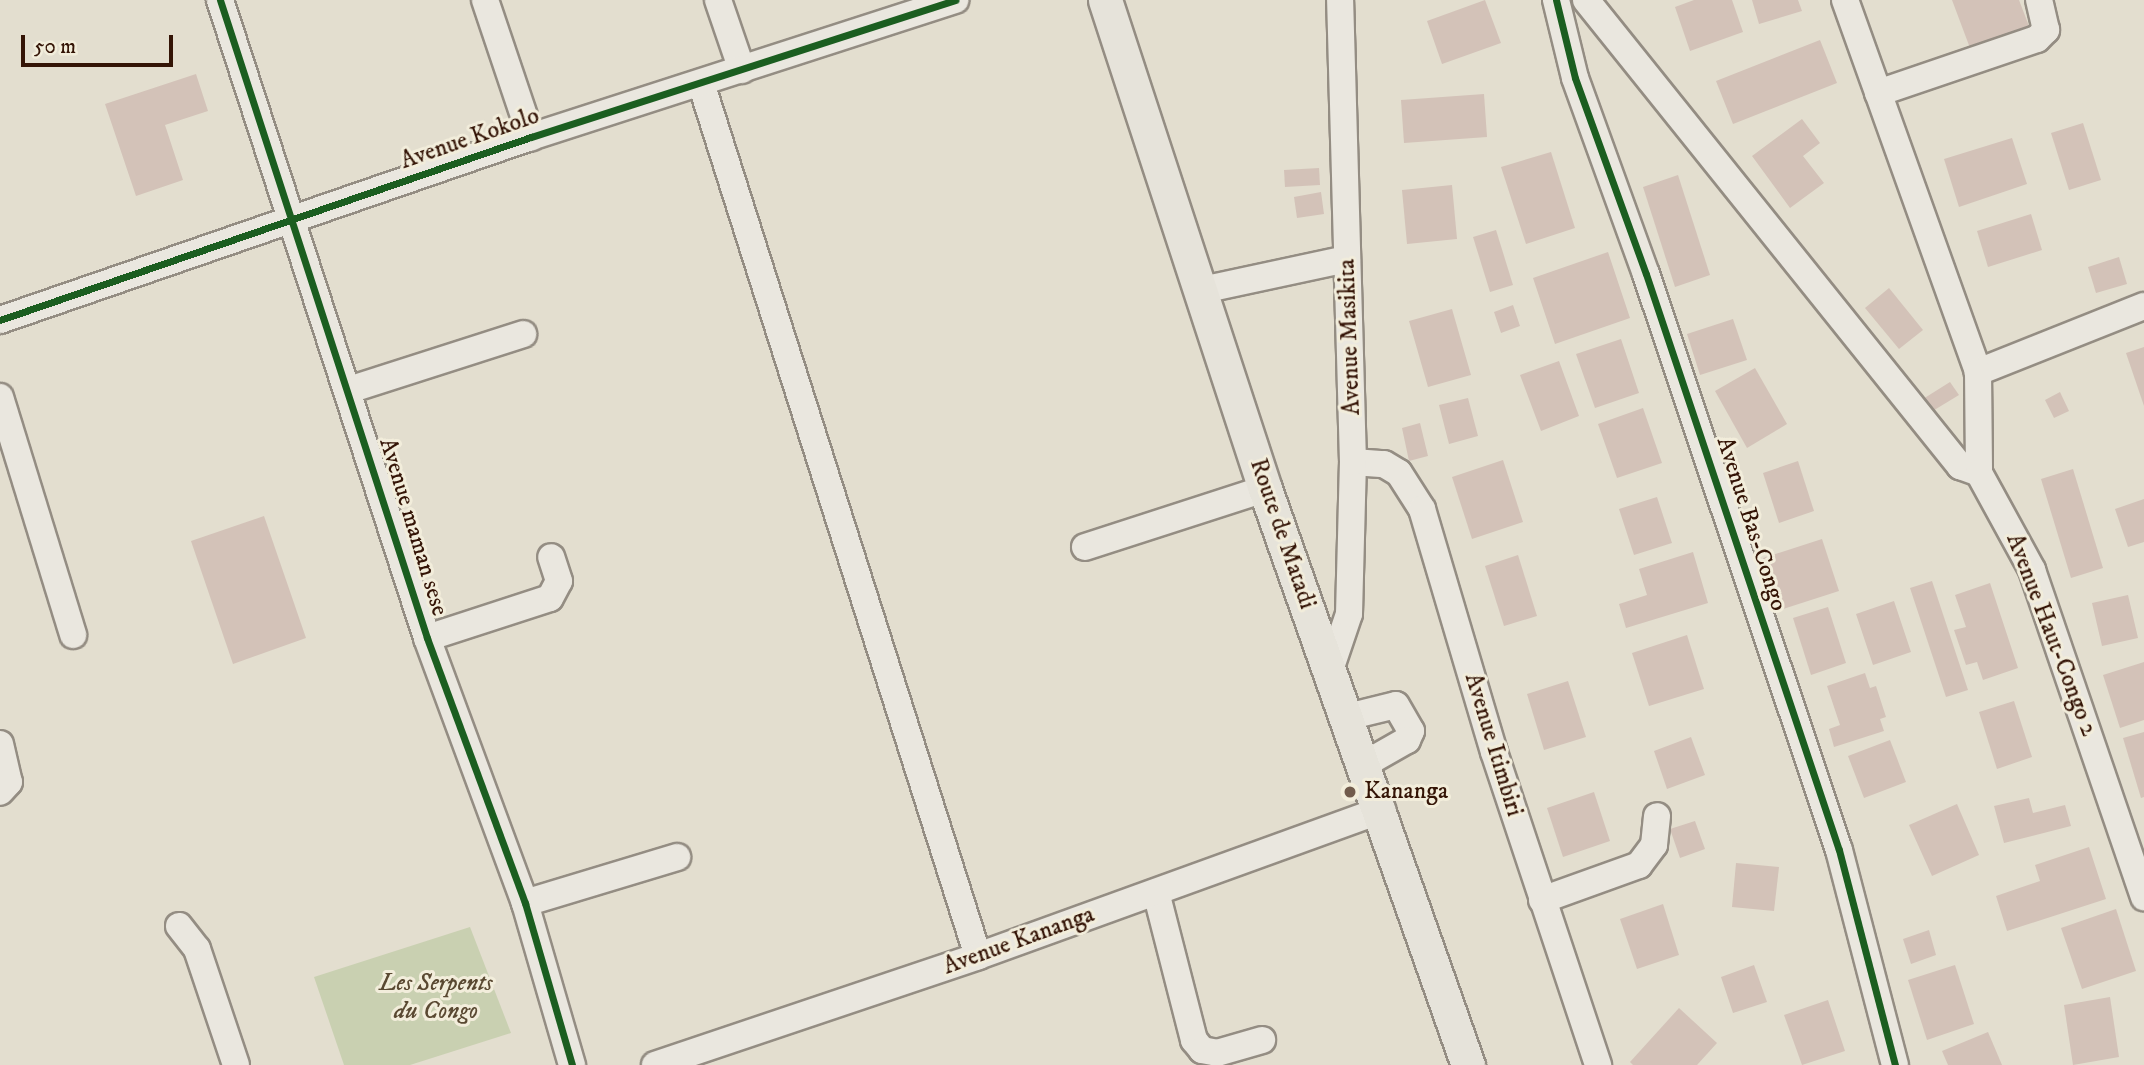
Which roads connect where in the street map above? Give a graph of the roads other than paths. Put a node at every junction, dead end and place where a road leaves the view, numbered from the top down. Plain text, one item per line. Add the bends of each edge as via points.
1 (220, 0) edge
2 (485, 0) edge
3 (718, 0) edge
4 (955, 0) edge
5 (1105, 0) edge
6 (1340, 0) edge
7 (1556, 0) edge
8 (1586, 0) edge
9 (1845, 0) edge
10 (2039, 0) edge
11 (742, 70) junction
12 (701, 83) junction
13 (1878, 93) junction
14 (531, 137) junction
15 (292, 222) junction
16 (1348, 259) junction
17 (1202, 290) junction
18 (2144, 306) edge
19 (0, 320) edge
20 (523, 334) dead end
21 (1978, 372) junction
22 (349, 390) junction
23 (0, 397) edge
24 (1353, 462) junction
25 (1979, 473) junction
26 (1265, 489) junction
27 (1085, 547) dead end
28 (551, 557) dead end
29 (74, 635) dead end
30 (427, 638) junction
31 (1330, 670) junction
32 (1347, 717) junction
33 (0, 744) edge
34 (1364, 764) junction
35 (0, 792) edge
36 (1382, 810) junction
37 (1657, 816) dead end
38 (677, 858) dead end
39 (1156, 892) junction
40 (2144, 897) edge
41 (1542, 900) junction
42 (525, 902) junction
43 (179, 926) dead end
44 (978, 956) junction
45 (1262, 1040) dead end
46 (236, 1065) edge
47 (572, 1065) edge
48 (655, 1065) edge
49 (1468, 1065) edge
50 (1598, 1065) edge
51 (1895, 1065) edge

1 - 15 street, Avenue maman sese
2 - 14 street
3 - 11 street
4 - 11 street, Avenue Kokolo
5 - 17 main road, Route de Matadi
6 - 16 street, Avenue Masikita
7 - 51 street, Avenue Bas-Congo via 1575,78 1651,287 1839,850
8 - 25 street via 1960,466
9 - 13 street, Avenue Haut-Congo 2
10 - 13 street via 2046,30 2037,39
11 - 12 street, Avenue Kokolo
12 - 14 street, Avenue Kokolo
12 - 44 street
13 - 21 street, Avenue Haut-Congo 2
14 - 15 street, Avenue Kokolo
15 - 19 street, Avenue Kokolo
15 - 22 street, Avenue maman sese
16 - 17 street
16 - 24 street, Avenue Masikita
17 - 26 main road, Route de Matadi
18 - 21 street
20 - 22 street
21 - 25 street, Avenue Haut-Congo 2
22 - 30 street, Avenue maman sese
23 - 29 street
24 - 31 street, Avenue Masikita via 1349,614
24 - 41 street, Avenue Itimbiri via 1384,464 1399,473 1422,509
25 - 40 street, Avenue Haut-Congo 2 via 2032,570
26 - 27 street
26 - 31 main road, Route de Matadi
28 - 30 street via 559,581 550,598
30 - 42 street, Avenue maman sese
31 - 32 main road, Route de Matadi
32 - 34 main road, Route de Matadi
32 - 34 street via 1396,705 1411,732 1407,740
33 - 35 street via 9,782
34 - 36 main road, Route de Matadi
36 - 39 street, Avenue Kananga
36 - 49 main road, Route de Matadi
37 - 41 street via 1654,845 1639,865
38 - 42 street
39 - 44 street, Avenue Kananga
39 - 45 street via 1194,1040 1202,1050 1217,1053
41 - 50 street, Avenue Itimbiri
42 - 47 street, Avenue maman sese
43 - 46 street via 197,949
44 - 48 street, Avenue Kananga

